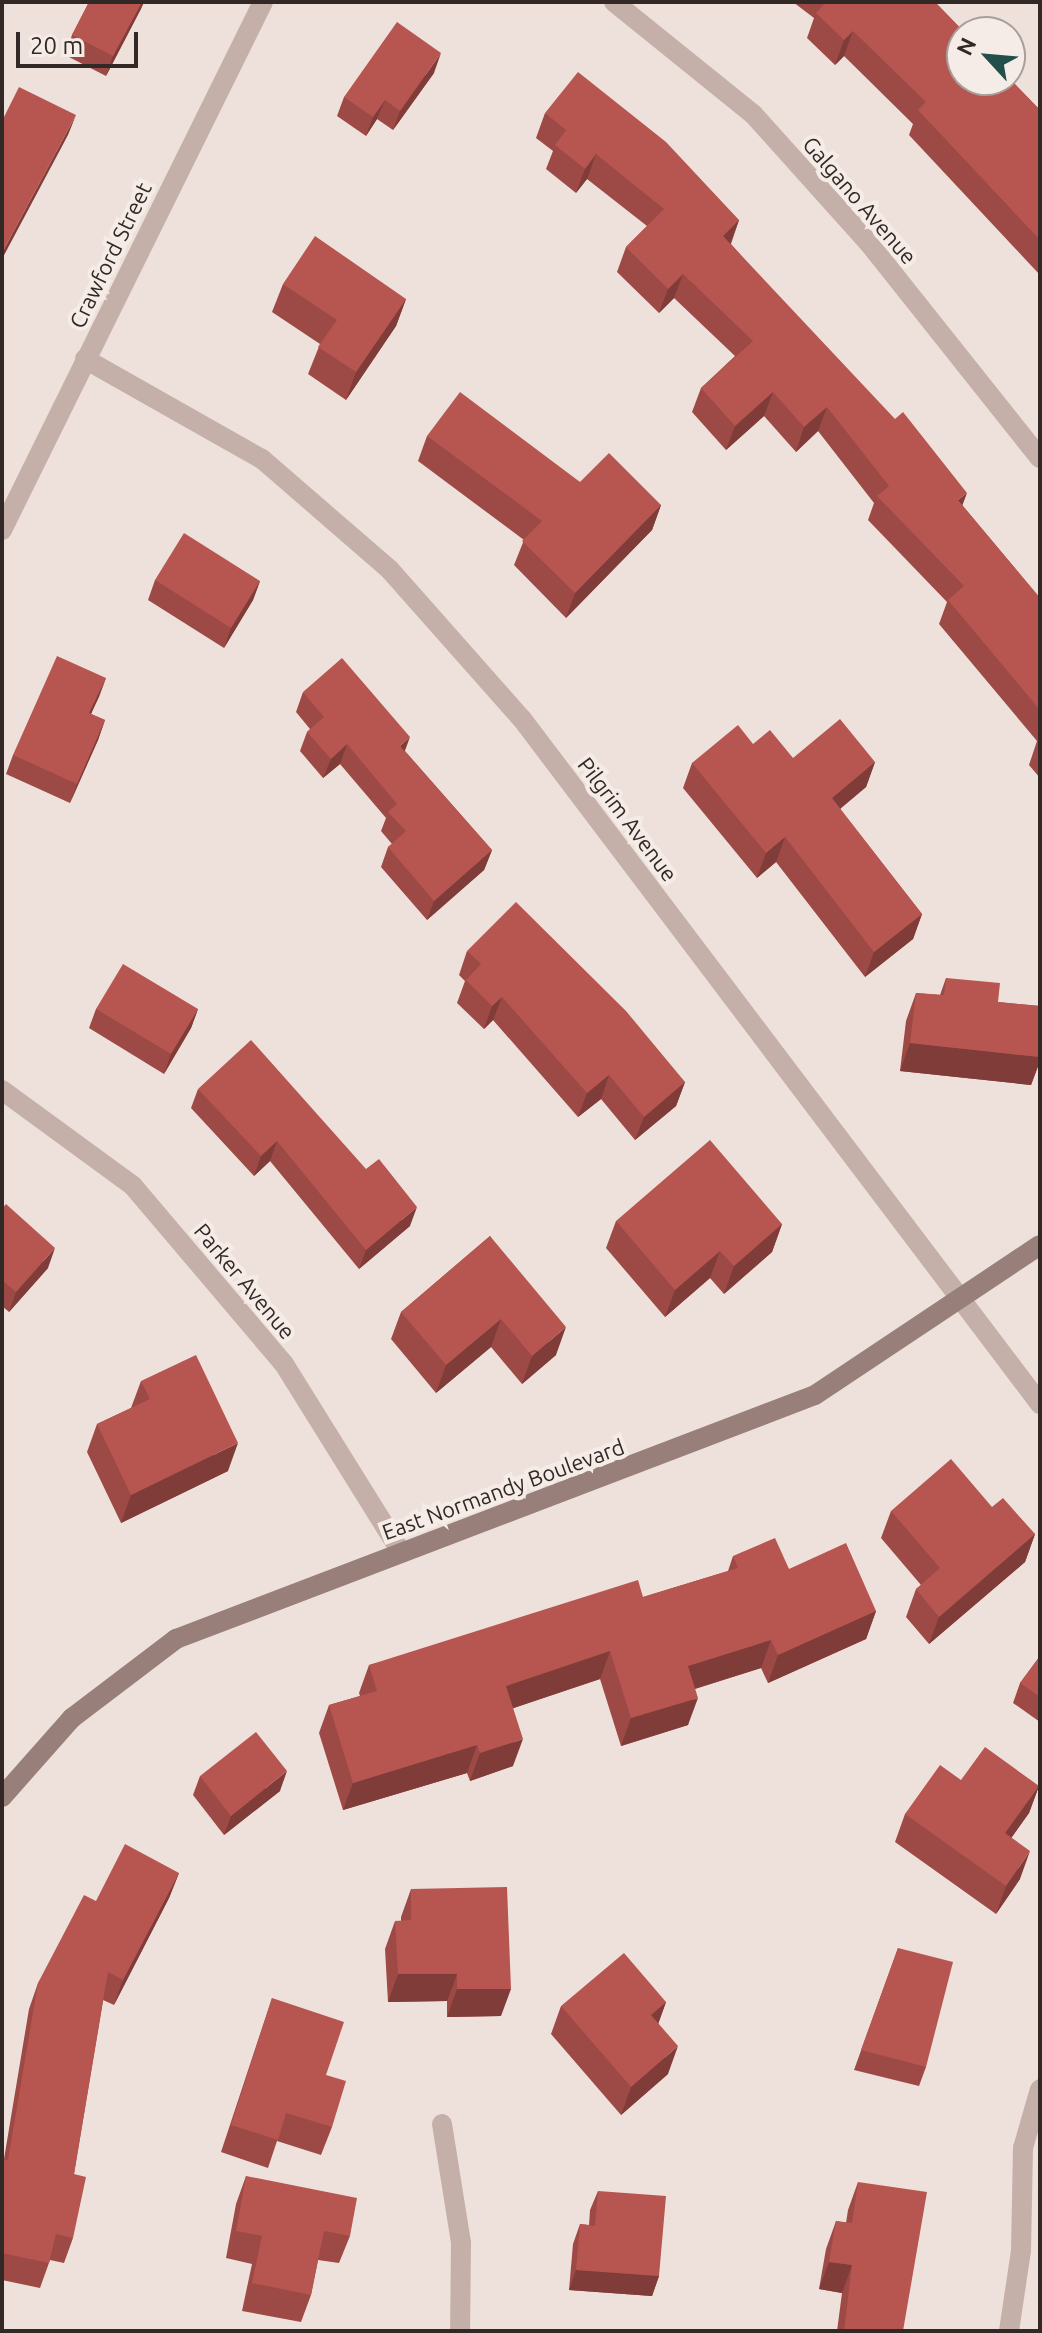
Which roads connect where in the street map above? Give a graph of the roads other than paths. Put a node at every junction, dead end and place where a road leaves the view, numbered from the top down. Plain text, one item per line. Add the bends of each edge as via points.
1 (263, 2) edge
2 (614, 2) edge
3 (85, 359) junction
4 (1040, 458) edge
5 (2, 530) edge
6 (2, 1090) edge
7 (1040, 1245) edge
8 (963, 1302) junction
9 (1040, 1404) edge
10 (400, 1550) junction
11 (2, 1797) edge
12 (1040, 2089) edge
13 (442, 2124) dead end
14 (460, 2331) edge
15 (1009, 2331) edge

1 - 3 street, Crawford Street
2 - 4 street, Galgano Avenue via 753,114 868,242
3 - 5 street, Crawford Street
3 - 8 street, Pilgrim Avenue via 262,459 390,570 522,719
6 - 10 street, Parker Avenue via 133,1186 284,1364
7 - 8 street, East Normandy Boulevard
8 - 9 street, Pilgrim Avenue
8 - 10 street, East Normandy Boulevard via 815,1395
10 - 11 street, East Normandy Boulevard via 176,1639 72,1718
12 - 15 street via 1023,2148 1021,2251
13 - 14 street via 461,2242

